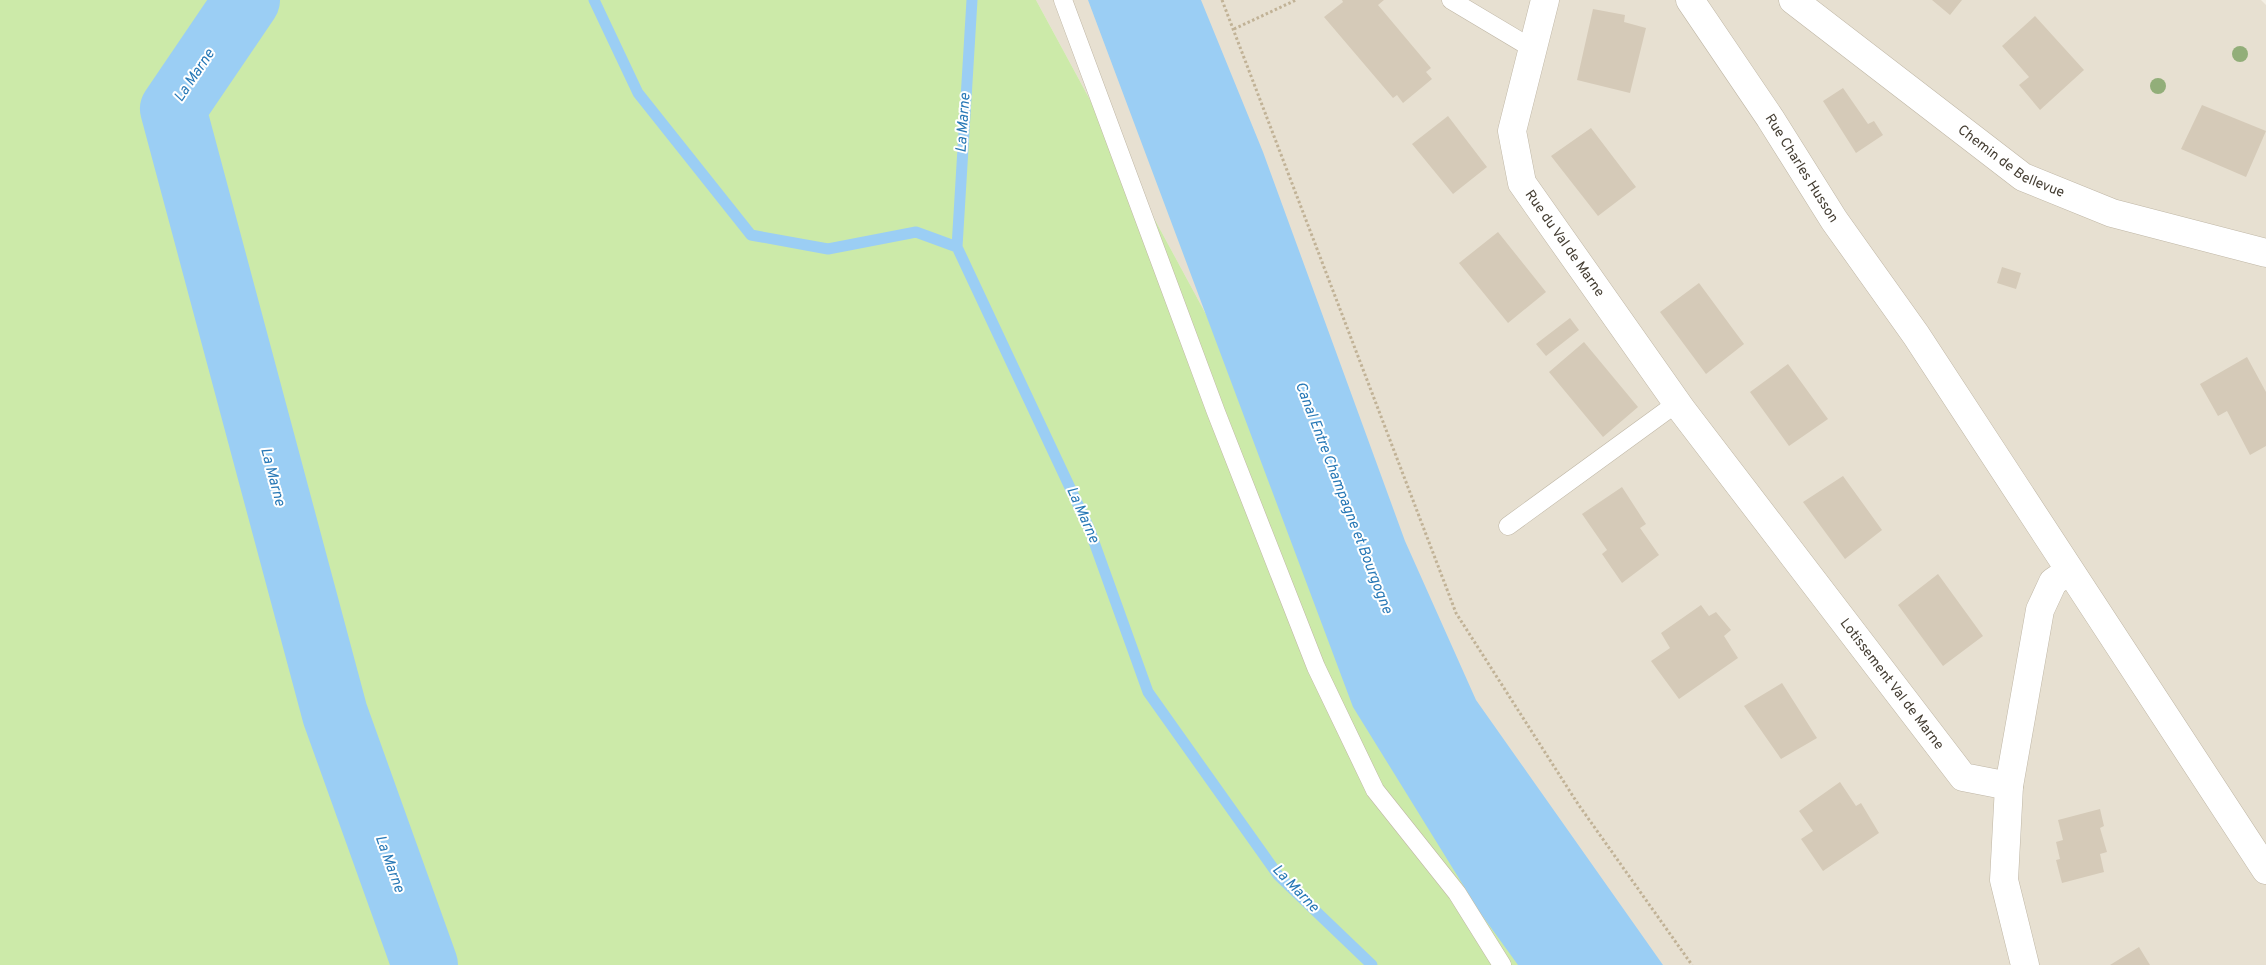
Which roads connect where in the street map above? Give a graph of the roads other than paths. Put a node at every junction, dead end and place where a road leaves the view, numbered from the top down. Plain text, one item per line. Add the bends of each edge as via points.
1 (1062, 0) edge
2 (1451, 0) edge
3 (1545, 0) edge
4 (1690, 0) edge
5 (1793, 0) edge
6 (1533, 49) junction
7 (2266, 252) edge
8 (1680, 406) junction
9 (1508, 526) dead end
10 (2069, 571) junction
11 (2009, 786) junction
12 (2266, 870) edge
13 (1502, 965) edge
14 (2025, 965) edge

1 - 13 lane via 1216,412 1316,667 1375,790 1457,893
2 - 6 lane
3 - 6 street, Rue du Val de Marne
4 - 10 street, Rue Charles Husson via 1834,220 1916,335
5 - 7 street, Chemin de Bellevue via 2023,177 2112,213
6 - 8 street, Rue du Val de Marne via 1512,132 1522,183
8 - 9 lane
8 - 11 street, Lotissement Val de Marne via 1963,777
10 - 11 street via 2053,582 2040,610
10 - 12 street, Rue Charles Husson
11 - 14 street via 2004,880

